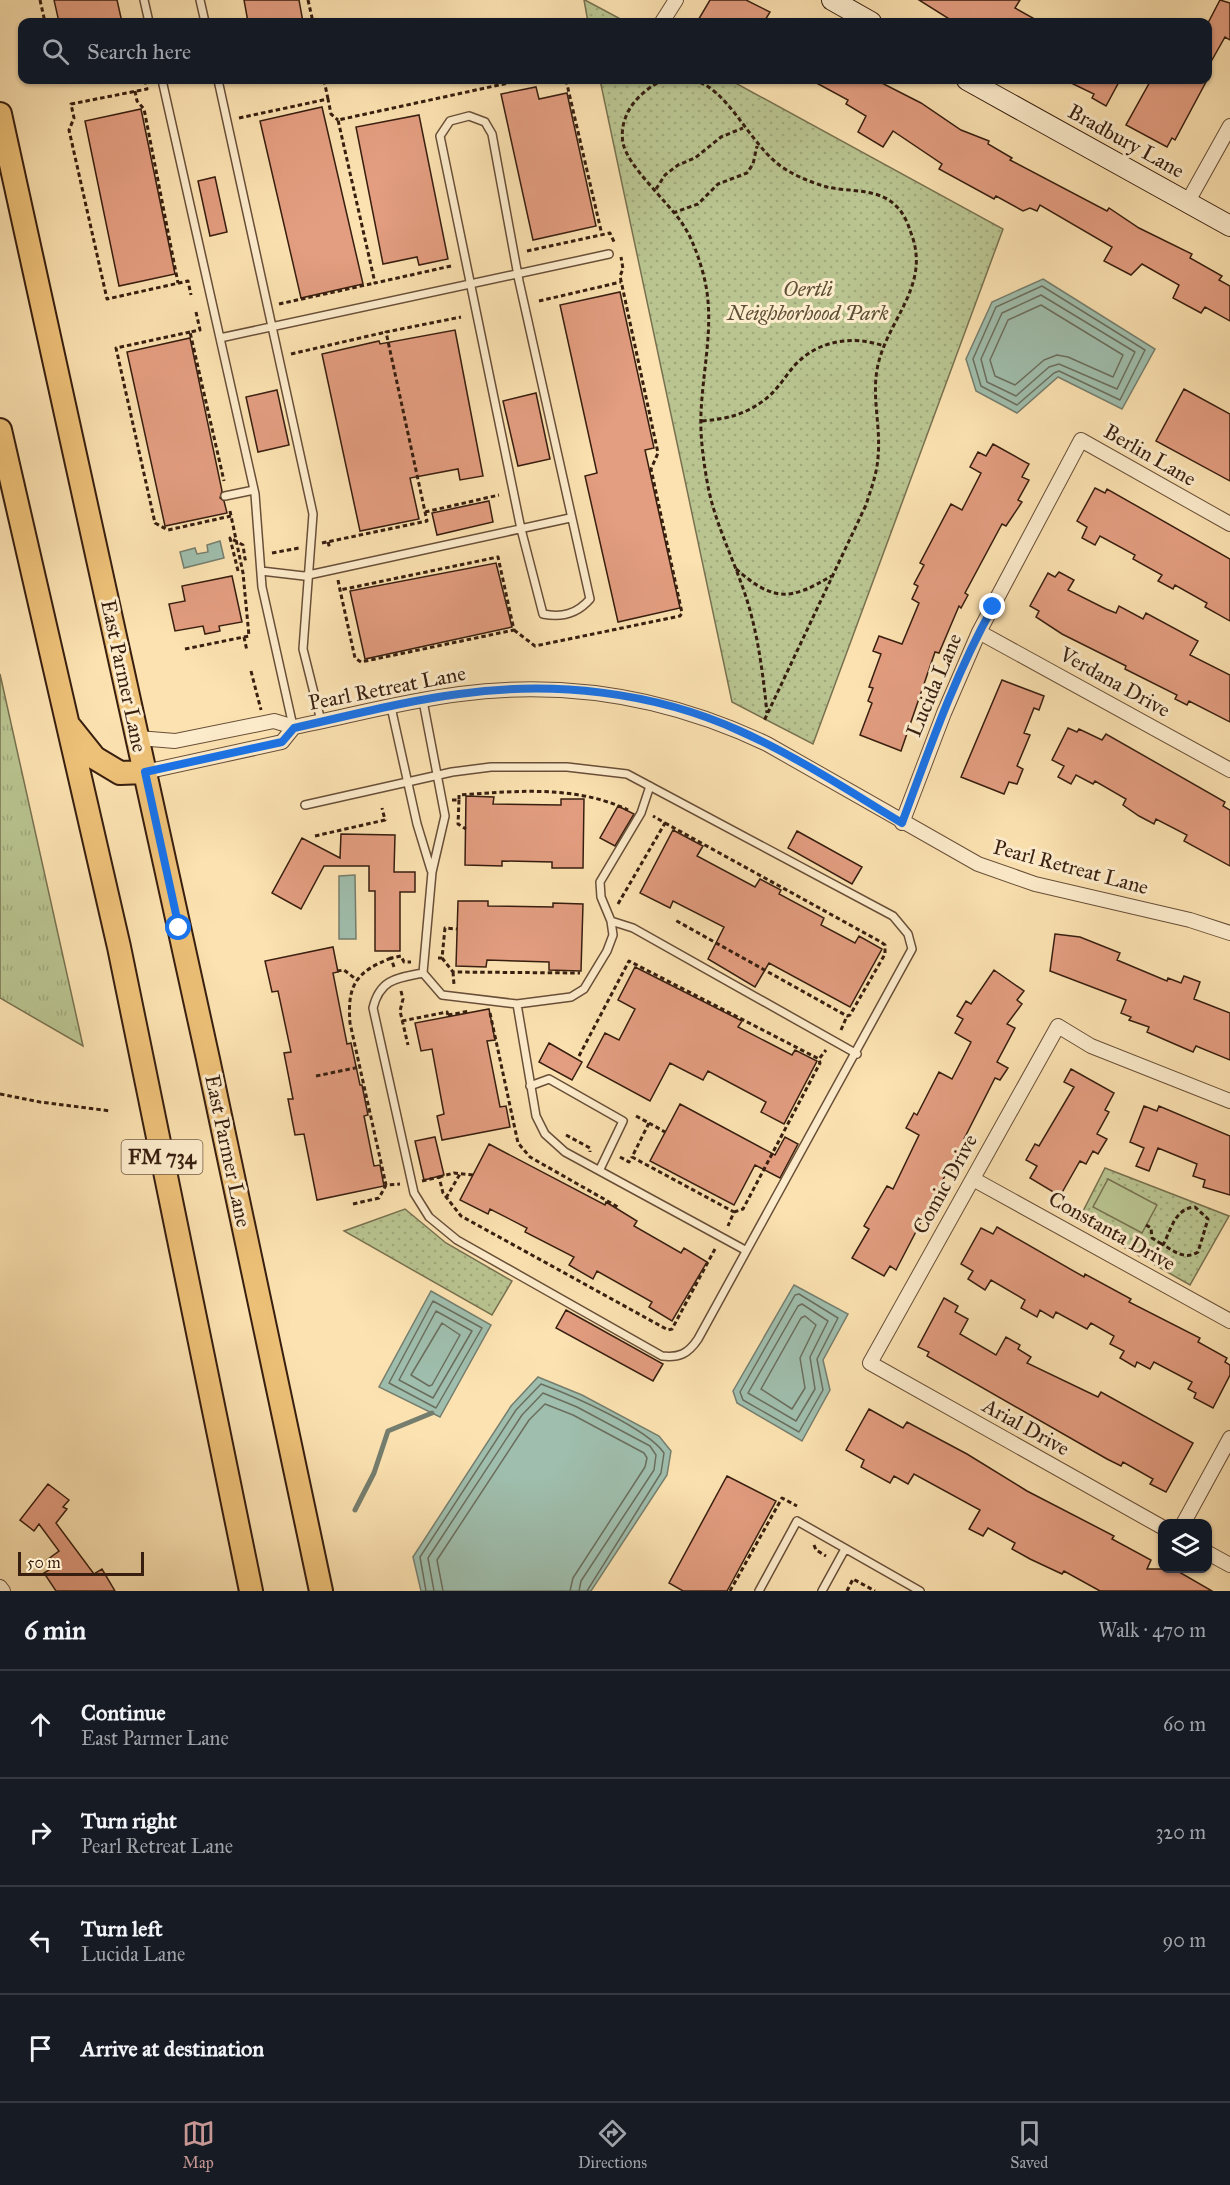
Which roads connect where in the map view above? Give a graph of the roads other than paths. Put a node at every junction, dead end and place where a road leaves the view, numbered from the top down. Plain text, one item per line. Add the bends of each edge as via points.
1 (144, 0) edge
2 (200, 0) edge
3 (676, 0) edge
4 (832, 0) edge
5 (148, 18) edge
6 (204, 18) edge
7 (665, 18) edge
8 (863, 18) edge
9 (163, 84) edge
10 (219, 84) edge
11 (974, 84) edge
12 (0, 114) edge
13 (1230, 126) edge
14 (1187, 203) junction
15 (1230, 226) edge
16 (609, 254) dead end
17 (518, 274) junction
18 (468, 284) junction
19 (271, 327) junction
20 (220, 338) junction
21 (0, 430) edge
22 (1081, 440) joint
23 (254, 490) junction
24 (225, 496) dead end
25 (570, 518) junction
26 (1230, 524) edge
27 (521, 529) junction
28 (261, 570) junction
29 (310, 575) junction
30 (979, 632) junction
31 (423, 701) junction
32 (391, 707) junction
33 (321, 722) junction
34 (68, 725) junction
35 (294, 728) junction
36 (138, 738) junction
37 (1230, 770) edge
38 (145, 772) junction
39 (437, 776) junction
40 (409, 784) junction
41 (650, 786) junction
42 (304, 805) dead end
43 (902, 823) junction
44 (432, 872) junction
45 (612, 921) junction
46 (1230, 933) edge
47 (423, 973) junction
48 (517, 1004) junction
49 (857, 1054) junction
50 (530, 1086) junction
51 (1230, 1101) edge
52 (600, 1169) junction
53 (973, 1179) junction
54 (745, 1250) junction
55 (1230, 1321) edge
56 (870, 1363) joint
57 (1230, 1438) edge
58 (1186, 1519) edge
59 (1158, 1525) edge
60 (845, 1549) junction
61 (1212, 1555) edge
62 (1230, 1565) edge
63 (0, 1587) edge
64 (3, 1591) edge
65 (251, 1591) edge
66 (321, 1591) edge
67 (759, 1591) edge
68 (822, 1591) edge
69 (920, 1591) edge

1 - 5 lane
2 - 6 lane
3 - 7 street
4 - 8 street
9 - 20 lane
10 - 19 lane
11 - 14 street, Bradbury Lane
12 - 36 main road, East Parmer Lane / FM 734
13 - 14 street
14 - 15 street, Bradbury Lane
16 - 17 lane
17 - 18 lane
17 - 18 lane via 492,134 485,122 469,117 450,121 440,136
17 - 25 lane
18 - 19 lane
18 - 27 lane
19 - 20 lane
19 - 29 lane via 313,514
20 - 23 lane
21 - 34 main road, FM 734
22 - 26 street, Berlin Lane
22 - 30 street, Lucida Lane
23 - 24 lane
23 - 28 lane
25 - 27 lane
25 - 27 lane via 590,599 580,611 557,617 543,614
27 - 29 lane
28 - 29 lane
28 - 35 lane via 270,628
29 - 33 lane via 303,649
30 - 37 street, Verdana Drive
30 - 43 street, Lucida Lane
31 - 32 street, Pearl Retreat Lane
31 - 39 lane
31 - 43 street, Pearl Retreat Lane via 485,691 547,689 614,694 669,706 710,718 767,744
32 - 33 street, Pearl Retreat Lane
32 - 40 lane
33 - 35 street, Pearl Retreat Lane
34 - 38 main road via 95,758 120,773
34 - 65 main road, FM 734 via 119,947
35 - 36 street, Pearl Retreat Lane via 274,721 175,741
35 - 38 street, Pearl Retreat Lane via 282,742
36 - 38 main road, East Parmer Lane / FM 734
38 - 66 main road, East Parmer Lane / FM 734
39 - 40 lane
39 - 41 lane via 491,767 567,766 627,774
39 - 44 lane via 445,816
40 - 42 lane
40 - 44 lane
41 - 45 lane via 643,808 600,882 601,897
41 - 49 lane via 903,925 911,941 910,957
43 - 46 street, Pearl Retreat Lane via 978,864 1005,874
44 - 47 lane
45 - 48 lane via 613,935 607,951 584,988 571,997
45 - 49 lane via 633,928
47 - 48 lane via 442,995
47 - 54 lane via 394,978 376,994 373,1008 414,1194 429,1217 457,1240 662,1356 678,1358 692,1349
48 - 50 lane
49 - 54 lane
50 - 52 lane via 536,1116 545,1134 565,1152
50 - 52 lane via 549,1079 623,1121
51 - 53 street, Comic Drive via 1091,1046 1058,1026
52 - 54 lane
53 - 55 street, Constanta Drive
53 - 56 street, Comic Drive
56 - 59 street, Arial Drive
57 - 58 street
60 - 67 lane via 797,1521
60 - 68 lane
60 - 69 lane
61 - 62 street
63 - 64 street

